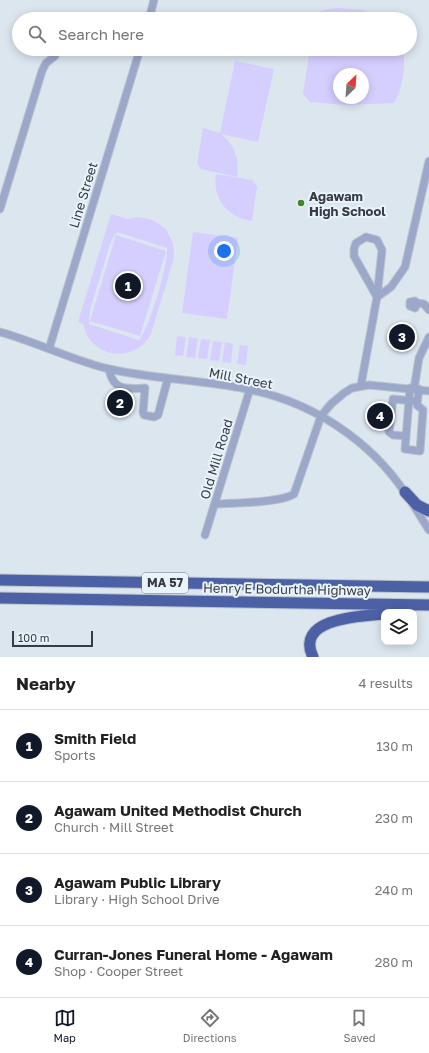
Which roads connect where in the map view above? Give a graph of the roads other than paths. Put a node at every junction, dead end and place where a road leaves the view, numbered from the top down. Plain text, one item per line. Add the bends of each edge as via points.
1 (154, 0) edge
2 (151, 12) edge
3 (55, 56) dead end
4 (138, 56) edge
5 (429, 161) edge
6 (0, 209) edge
7 (377, 297) junction
8 (418, 303) dead end
9 (429, 310) edge
10 (0, 332) edge
11 (429, 337) edge
12 (49, 349) junction
13 (109, 369) junction
14 (146, 375) junction
15 (168, 378) junction
16 (361, 385) junction
17 (145, 388) junction
18 (250, 389) junction
19 (414, 389) junction
20 (429, 391) edge
21 (409, 400) junction
22 (418, 401) junction
23 (321, 416) junction
24 (406, 436) junction
25 (405, 492) junction
26 (215, 504) junction
27 (429, 511) edge
28 (429, 530) edge
29 (205, 535) dead end
30 (0, 580) edge
31 (429, 587) edge
32 (0, 598) edge
33 (429, 605) edge
34 (429, 611) edge
35 (417, 612) edge
36 (381, 614) edge
37 (313, 657) edge

1 - 2 street
3 - 6 street via 46,63 42,71
4 - 12 street, Line Street
5 - 7 street via 406,267 391,287
7 - 7 street via 382,248 375,239 366,237 356,243 354,254
7 - 16 street
8 - 9 street via 422,303
10 - 12 street, Mill Street
11 - 19 street via 419,358
12 - 13 street, Mill Street
13 - 14 street, Mill Street
13 - 17 street via 112,380 119,387
14 - 15 street, Mill Street
14 - 17 street
15 - 17 street via 157,416 144,415
15 - 18 street, Mill Street
16 - 19 street
16 - 23 street via 344,393
18 - 23 street, Mill Street via 291,402
18 - 26 street, Old Mill Road
19 - 20 street
19 - 21 street
19 - 22 street
21 - 22 street
21 - 24 street
21 - 24 street via 393,399 389,432 393,435
22 - 24 street via 417,405 423,410 420,451 405,449
23 - 25 street, Mill Street via 369,450
23 - 26 street via 294,494 276,499
25 - 27 highway via 417,505
25 - 28 street, Mill Street
26 - 29 street, Old Mill Road
30 - 31 highway, Henry E Bodurtha Highway / MA 57
32 - 33 highway, Henry E Bodurtha Highway / MA 57
34 - 35 highway
36 - 37 highway via 344,618 322,626 311,639

